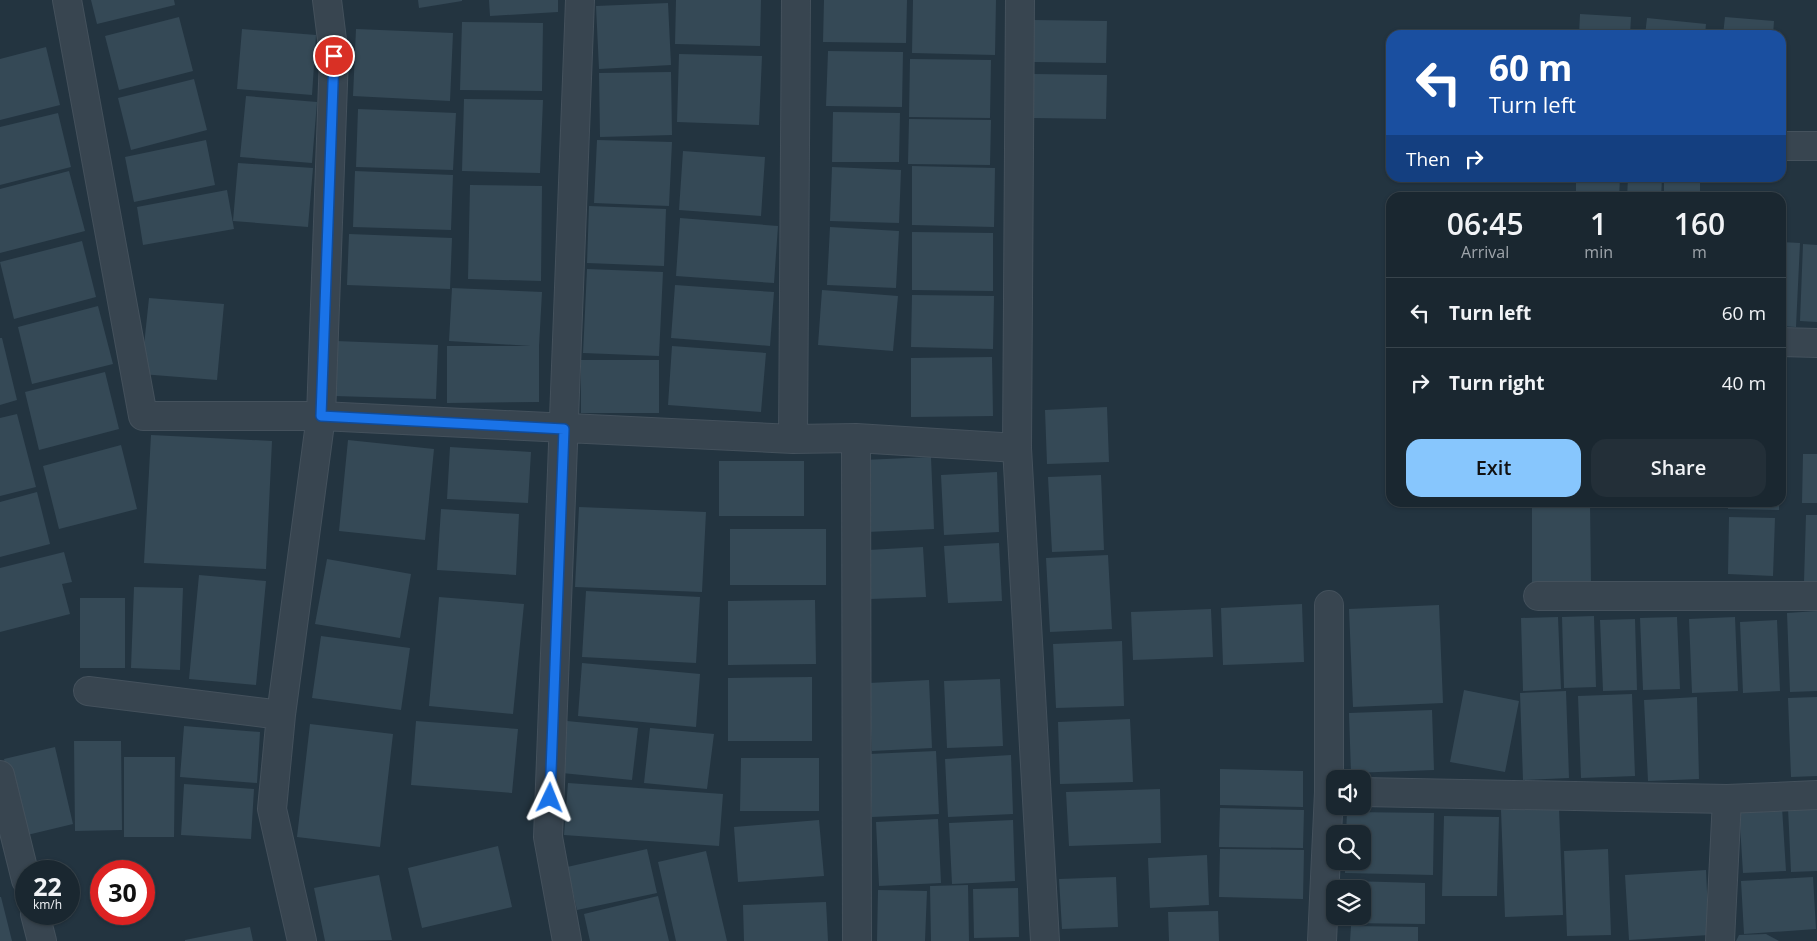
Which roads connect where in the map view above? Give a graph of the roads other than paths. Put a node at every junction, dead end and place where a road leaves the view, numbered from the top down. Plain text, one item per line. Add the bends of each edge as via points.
1 (67, 0) edge
2 (327, 0) edge
3 (580, 0) edge
4 (796, 0) edge
5 (1020, 0) edge
6 (1786, 146) edge
7 (1817, 146) edge
8 (1786, 342) edge
9 (1817, 343) edge
10 (321, 416) junction
11 (564, 429) junction
12 (856, 438) junction
13 (793, 439) junction
14 (1017, 448) junction
15 (1538, 596) dead end
16 (1817, 596) edge
17 (1330, 605) dead end
18 (88, 691) dead end
19 (281, 715) junction
20 (1332, 770) edge
21 (0, 775) edge
22 (1371, 792) edge
23 (1817, 795) edge
24 (1727, 799) junction
25 (1330, 815) edge
26 (21, 860) edge
27 (38, 925) edge
28 (42, 941) edge
29 (302, 941) edge
30 (567, 941) edge
31 (857, 941) edge
32 (1045, 941) edge
33 (1322, 941) edge
34 (1720, 941) edge

1 - 10 street via 143,416
2 - 10 street via 334,56
3 - 11 street
4 - 13 street
5 - 14 street
6 - 7 street
8 - 9 street
10 - 11 street
10 - 19 street
11 - 13 street
11 - 30 street via 548,837
12 - 13 street
12 - 14 street
12 - 31 street
14 - 32 street
15 - 16 street
17 - 20 street
18 - 19 street
19 - 29 street via 272,809
21 - 26 street
22 - 24 street
23 - 24 street
24 - 34 street
25 - 33 street
27 - 28 street

